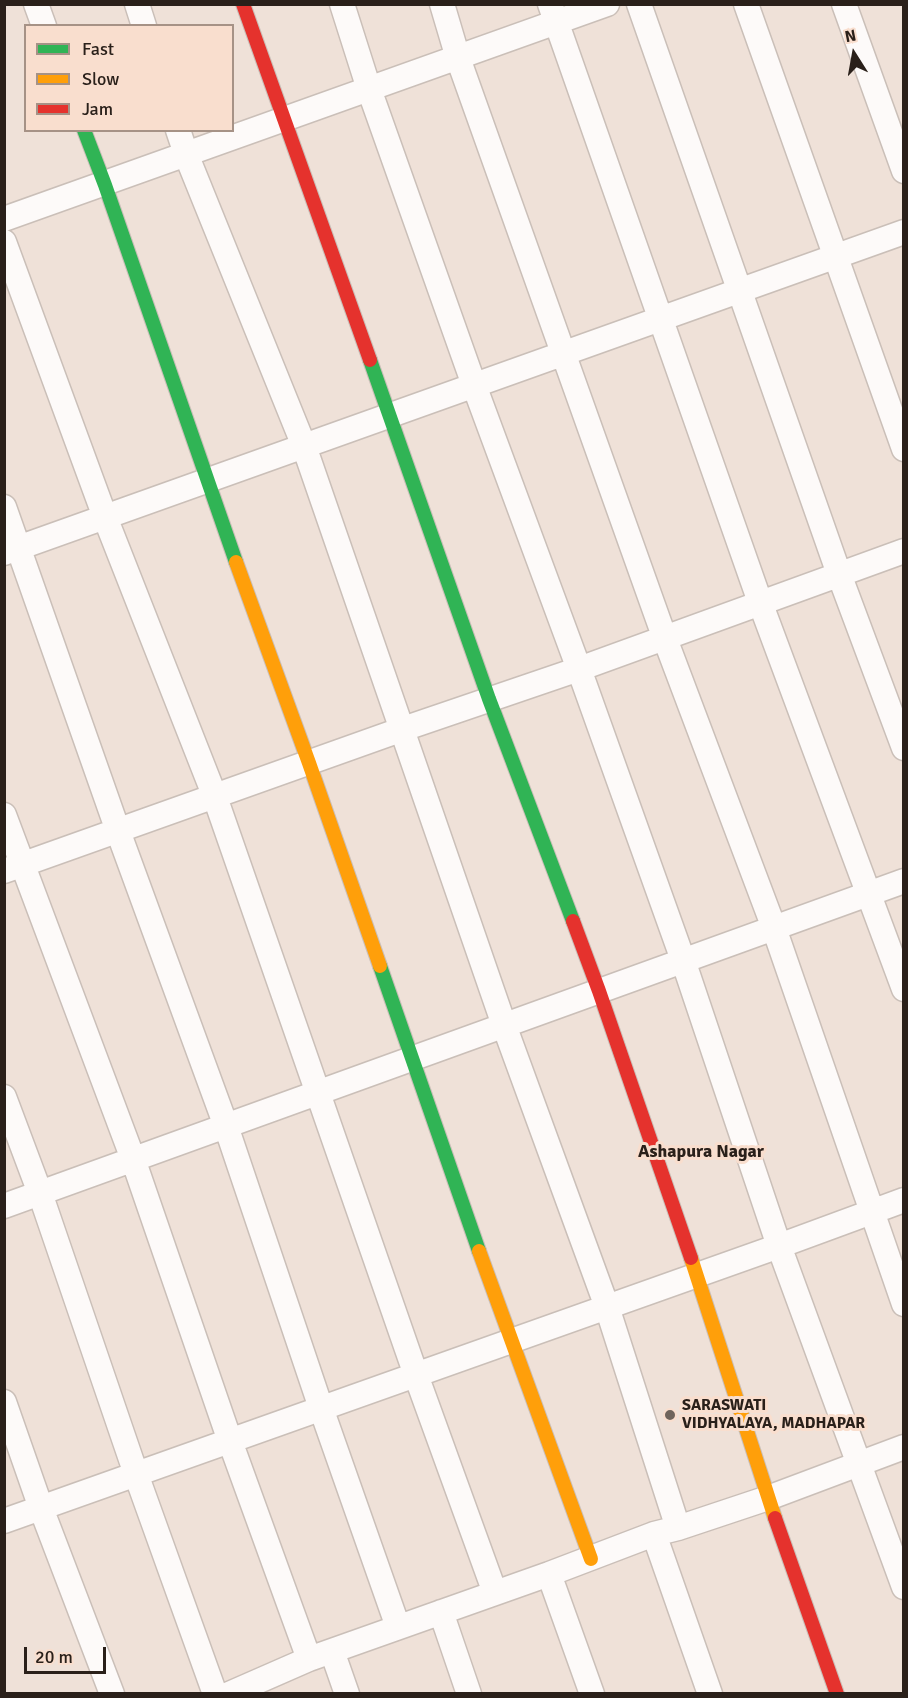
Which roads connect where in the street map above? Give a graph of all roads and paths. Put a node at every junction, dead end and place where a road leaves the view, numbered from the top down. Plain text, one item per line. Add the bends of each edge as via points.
1 (36, 4) edge
2 (137, 4) edge
3 (243, 4) edge
4 (342, 4) edge
5 (442, 4) edge
6 (607, 4) edge
7 (639, 4) edge
8 (746, 4) edge
9 (844, 4) edge
10 (553, 14) edge
11 (43, 24) edge
12 (143, 24) edge
13 (458, 57) junction
14 (369, 89) junction
15 (284, 119) junction
16 (85, 132) edge
17 (179, 132) edge
18 (186, 154) junction
19 (903, 171) edge
20 (105, 185) junction
21 (4, 219) edge
22 (903, 232) edge
23 (4, 242) edge
24 (836, 256) junction
25 (740, 290) junction
26 (660, 319) junction
27 (563, 353) junction
28 (474, 385) junction
29 (390, 415) junction
30 (304, 446) junction
31 (903, 449) edge
32 (206, 481) junction
33 (4, 507) edge
34 (105, 517) junction
35 (12, 550) edge
36 (903, 551) edge
37 (839, 574) junction
38 (760, 602) junction
39 (664, 636) junction
40 (579, 669) junction
41 (489, 699) junction
42 (403, 729) junction
43 (903, 748) edge
44 (309, 763) junction
45 (215, 797) junction
46 (4, 815) edge
47 (118, 831) junction
48 (14, 868) edge
49 (903, 881) edge
50 (868, 894) junction
51 (774, 928) junction
52 (683, 960) junction
53 (903, 989) edge
54 (599, 991) junction
55 (504, 1025) junction
56 (412, 1058) junction
57 (319, 1092) junction
58 (4, 1097) edge
59 (226, 1126) junction
60 (133, 1159) junction
61 (40, 1193) junction
62 (903, 1200) edge
63 (4, 1206) edge
64 (871, 1213) junction
65 (780, 1246) junction
66 (697, 1275) junction
67 (903, 1304) edge
68 (607, 1307) junction
69 (511, 1341) junction
70 (416, 1375) junction
71 (4, 1402) edge
72 (321, 1408) junction
73 (230, 1441) junction
74 (903, 1447) edge
75 (857, 1464) junction
76 (136, 1474) junction
77 (768, 1497) junction
78 (41, 1508) junction
79 (4, 1521) edge
80 (678, 1527) junction
81 (654, 1534) junction
82 (591, 1559) junction
83 (549, 1574) junction
84 (903, 1587) edge
85 (495, 1593) junction
86 (441, 1612) junction
87 (398, 1627) junction
88 (332, 1651) junction
89 (309, 1659) junction
90 (226, 1693) edge
91 (112, 1694) edge
92 (347, 1694) edge
93 (469, 1694) edge
94 (592, 1694) edge
95 (710, 1694) edge
96 (837, 1694) edge

1 - 11 street
2 - 12 street
3 - 15 street
4 - 14 street
5 - 13 street
6 - 10 street
7 - 25 street
8 - 24 street
9 - 19 street
10 - 13 street
10 - 26 street
13 - 14 street
13 - 27 street
14 - 15 street
14 - 28 street
15 - 18 street
15 - 29 street
16 - 20 street
17 - 18 street
18 - 20 street
18 - 30 street
20 - 21 street
20 - 32 street
22 - 24 street
23 - 34 street
24 - 25 street
24 - 31 street
25 - 26 street
25 - 37 street
26 - 27 street
26 - 38 street
27 - 28 street
27 - 39 street
28 - 29 street
28 - 40 street
29 - 30 street
29 - 41 street
30 - 32 street
30 - 42 street
32 - 34 street
32 - 44 street
33 - 35 street
34 - 35 street
34 - 45 street
35 - 47 street
36 - 37 street
37 - 38 street
37 - 43 street
38 - 39 street
38 - 50 street
39 - 40 street
39 - 51 street
40 - 41 street
40 - 52 street
41 - 42 street
41 - 54 street
42 - 44 street
42 - 55 street
44 - 45 street
44 - 56 street
45 - 47 street
45 - 57 street
46 - 48 street
47 - 48 street
47 - 59 street
48 - 60 street
49 - 50 street
50 - 51 street
50 - 53 street
51 - 52 street
51 - 64 street
52 - 54 street
52 - 65 street
54 - 55 street
54 - 66 street
55 - 56 street
55 - 68 street
56 - 57 street
56 - 69 street
57 - 59 street
57 - 70 street
58 - 61 street
59 - 60 street
59 - 72 street
60 - 61 street
60 - 73 street
61 - 63 street
61 - 76 street
62 - 64 street
64 - 65 street
64 - 67 street
65 - 66 street
65 - 75 street
66 - 68 street
66 - 77 street
68 - 69 street
68 - 80 street
69 - 70 street
69 - 82 street
70 - 72 street
70 - 85 street
71 - 78 street
72 - 73 street
72 - 87 street
73 - 76 street
73 - 89 street
74 - 75 street
75 - 77 street
75 - 84 street
76 - 78 street
76 - 90 street
77 - 80 street
77 - 96 street
78 - 79 street
78 - 91 street
80 - 81 street
81 - 82 street
81 - 95 street
82 - 83 street
83 - 85 street
83 - 94 street
85 - 86 street
86 - 87 street
86 - 93 street
87 - 88 street
88 - 89 street
88 - 92 street
89 - 90 street

